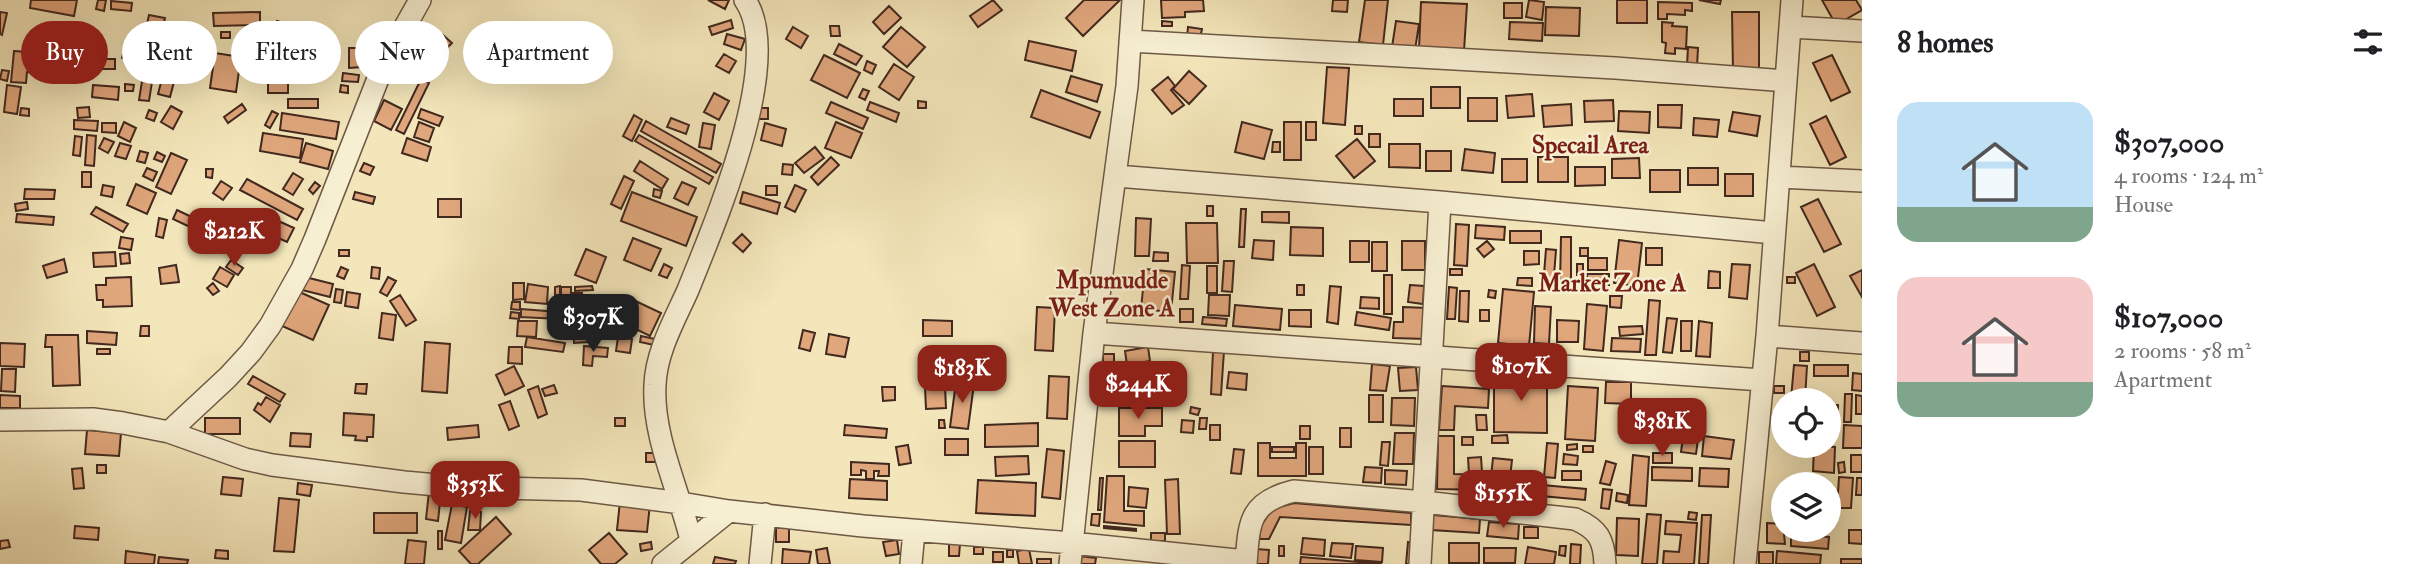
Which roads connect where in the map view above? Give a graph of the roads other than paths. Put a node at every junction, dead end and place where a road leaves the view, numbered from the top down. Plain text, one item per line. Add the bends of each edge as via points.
1 (420, 0) edge
2 (745, 0) edge
3 (1133, 0) edge
4 (1792, 0) edge
5 (1791, 27) junction
6 (1862, 31) edge
7 (1130, 41) junction
8 (1787, 81) junction
9 (1116, 176) junction
10 (1779, 177) junction
11 (1862, 181) edge
12 (1440, 202) junction
13 (1774, 233) junction
14 (1094, 332) junction
15 (1767, 336) junction
16 (1862, 343) edge
17 (1432, 356) junction
18 (1762, 380) junction
19 (0, 420) edge
20 (169, 432) junction
21 (1424, 502) junction
22 (681, 503) junction
23 (729, 511) junction
24 (765, 514) junction
25 (915, 531) junction
26 (691, 540) junction
27 (1071, 554) edge
28 (1246, 563) edge
29 (663, 564) edge
30 (760, 564) edge
31 (911, 564) edge
32 (1420, 564) edge
33 (1605, 564) edge
34 (1745, 564) edge

1 - 20 street via 383,66 315,239 270,326 236,369
2 - 22 street via 756,23 758,46 745,127 724,201 660,355 655,384 660,439
3 - 7 street
4 - 5 street
5 - 6 street
5 - 8 street
7 - 8 street
7 - 9 street
8 - 10 street
9 - 12 street
9 - 14 street
10 - 11 street
10 - 13 street
12 - 13 street
12 - 17 street
13 - 15 street
14 - 17 street
14 - 27 street
15 - 16 street
15 - 18 street
17 - 18 street
17 - 21 street
18 - 34 street
19 - 20 street via 93,419
20 - 22 street via 272,465 445,486 581,491
21 - 28 street via 1294,491 1274,496 1251,522
21 - 32 street
21 - 33 street via 1575,519 1599,535
22 - 23 street
22 - 26 street
23 - 24 street
23 - 26 street
24 - 25 street
24 - 30 street
25 - 27 street
25 - 31 street
26 - 29 street
27 - 28 street

